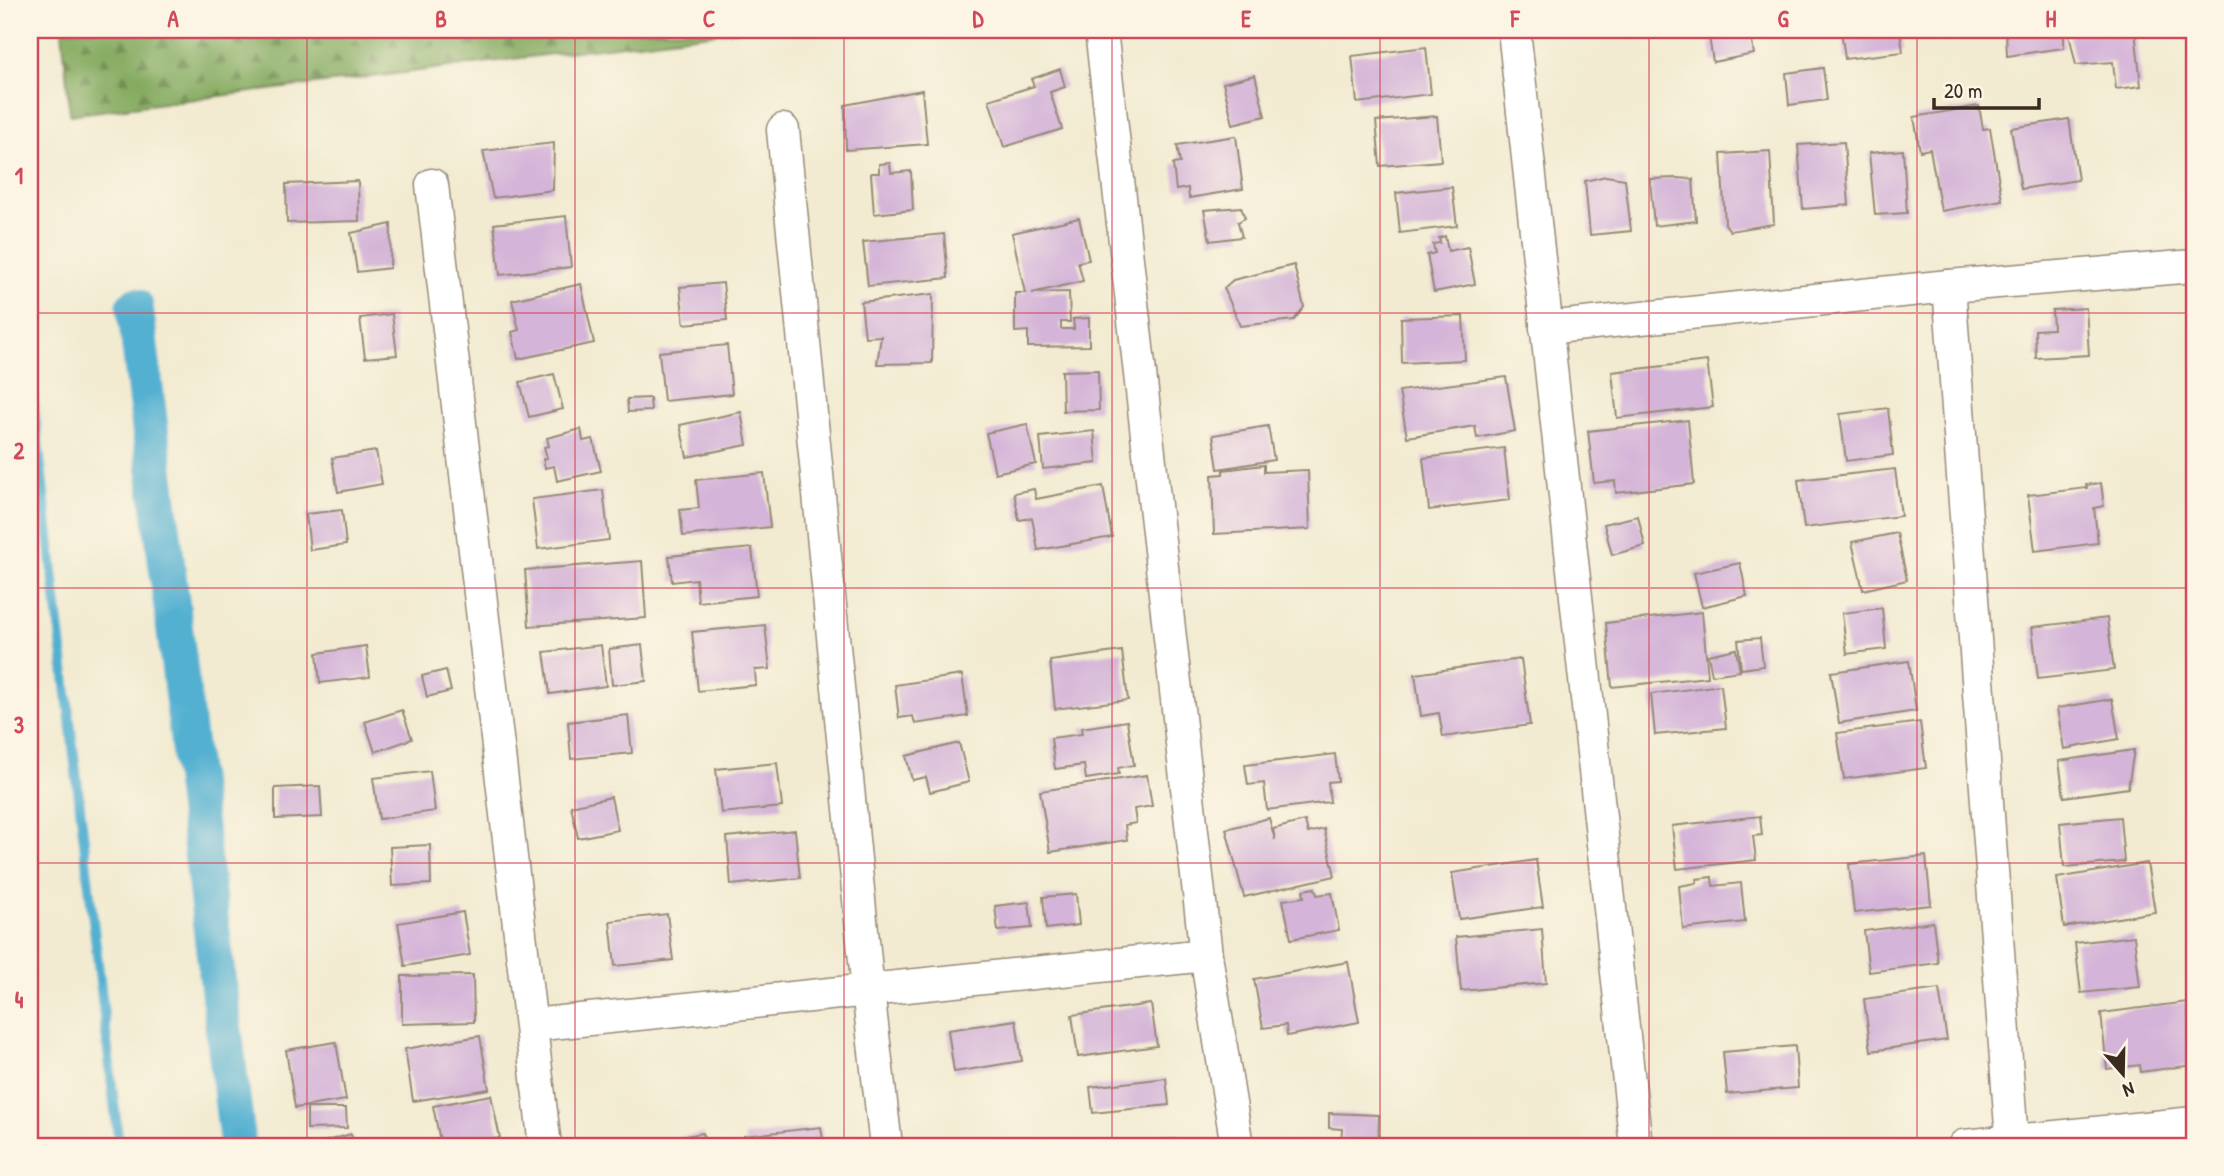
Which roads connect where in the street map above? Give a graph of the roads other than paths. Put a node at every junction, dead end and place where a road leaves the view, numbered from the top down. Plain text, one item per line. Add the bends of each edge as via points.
1 (1101, 30) edge
2 (1514, 30) edge
3 (783, 130) dead end
4 (432, 185) dead end
5 (2194, 266) edge
6 (1949, 286) junction
7 (1546, 328) junction
8 (1206, 956) junction
9 (869, 991) junction
10 (532, 1025) junction
11 (2194, 1123) edge
12 (2012, 1141) junction
13 (545, 1146) edge
14 (886, 1146) edge
15 (1237, 1146) edge
16 (1636, 1146) edge
17 (1964, 1146) edge

1 - 8 street
2 - 7 street
3 - 9 street
4 - 10 street
5 - 6 street
6 - 7 street
6 - 12 street
7 - 16 street
8 - 9 street
8 - 15 street
9 - 10 street
9 - 14 street
10 - 13 street
11 - 12 street
12 - 17 street

